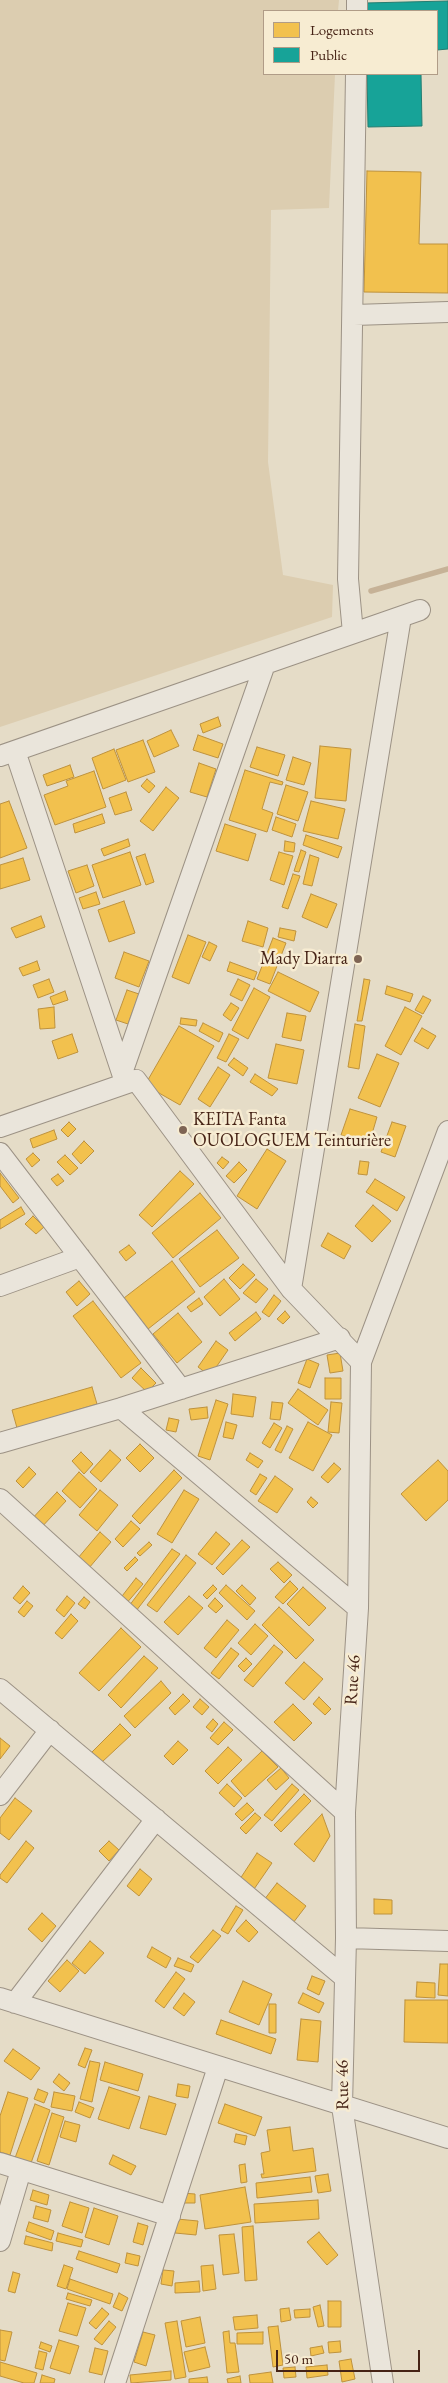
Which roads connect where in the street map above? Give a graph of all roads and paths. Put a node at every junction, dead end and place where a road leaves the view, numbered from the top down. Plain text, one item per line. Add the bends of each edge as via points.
1 (356, 75) edge
2 (448, 312) edge
3 (354, 314) junction
4 (420, 610) dead end
5 (401, 617) junction
6 (353, 633) junction
7 (265, 664) junction
8 (8, 753) edge
9 (124, 1078) junction
10 (0, 1127) edge
11 (448, 1131) edge
12 (0, 1153) edge
13 (80, 1257) junction
14 (0, 1286) edge
15 (291, 1289) junction
16 (340, 1338) junction
17 (361, 1362) junction
18 (181, 1389) junction
19 (122, 1408) junction
20 (0, 1443) edge
21 (0, 1500) edge
22 (358, 1608) junction
23 (0, 1689) edge
24 (50, 1730) junction
25 (0, 1795) edge
26 (345, 1812) junction
27 (156, 1819) junction
28 (346, 1938) junction
29 (448, 1941) edge
30 (344, 1977) junction
31 (8, 2001) edge
32 (218, 2067) junction
33 (342, 2106) junction
34 (448, 2138) edge
35 (0, 2163) edge
36 (21, 2170) junction
37 (170, 2216) junction
38 (0, 2241) edge
39 (116, 2383) edge
40 (383, 2383) edge

1 - 3 street
2 - 3 street
3 - 6 street via 348,579
4 - 5 street
5 - 6 street
5 - 15 street
6 - 7 street
7 - 8 street
7 - 9 street
8 - 9 street
9 - 10 street
9 - 15 street via 136,1080
11 - 17 street, Rue 46
12 - 13 street
13 - 14 street
13 - 18 street
15 - 16 street
16 - 17 street
16 - 18 street
17 - 22 street, Rue 46
18 - 19 street
19 - 20 street
19 - 22 street
21 - 26 street
22 - 26 street, Rue 46
23 - 24 street
24 - 25 street
24 - 27 street
26 - 28 street, Rue 46
27 - 30 street
27 - 31 street
28 - 29 street
28 - 30 street, Rue 46
30 - 33 street, Rue 46
31 - 32 street
32 - 33 street
32 - 37 street
33 - 34 street
33 - 40 street, Rue 46
35 - 36 street
36 - 37 street
36 - 38 street
37 - 39 street

